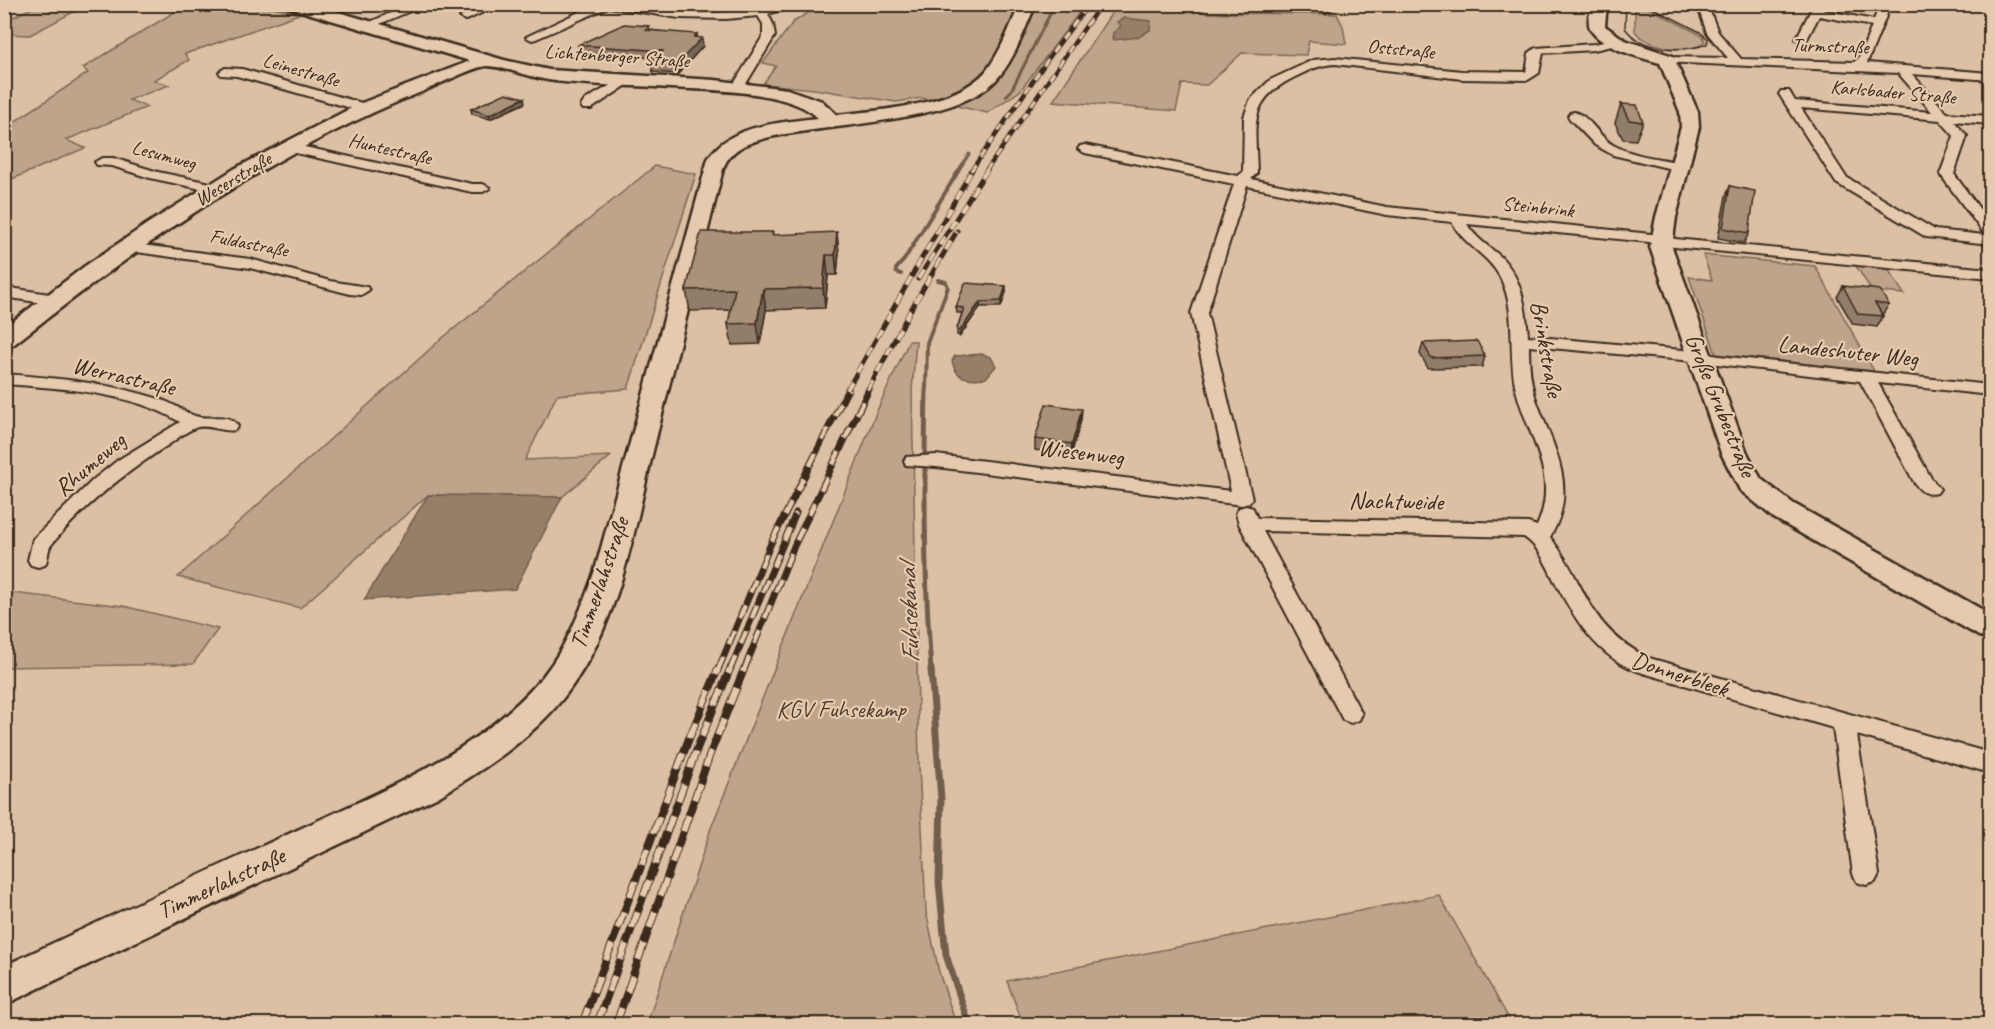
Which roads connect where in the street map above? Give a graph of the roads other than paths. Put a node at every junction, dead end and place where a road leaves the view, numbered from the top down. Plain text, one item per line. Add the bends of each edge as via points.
1 (292, 4) edge
2 (422, 4) edge
3 (495, 4) edge
4 (606, 4) edge
5 (612, 4) edge
6 (794, 4) edge
7 (1028, 4) edge
8 (1599, 4) edge
9 (1702, 4) edge
10 (1886, 4) edge
11 (1957, 4) edge
12 (1990, 7) edge
13 (1818, 8) edge
14 (762, 12) junction
15 (465, 17) dead end
16 (1878, 24) junction
17 (366, 26) junction
18 (532, 37) dead end
19 (1802, 39) dead end
20 (1617, 42) junction
21 (482, 58) junction
22 (1667, 60) junction
23 (1737, 62) junction
24 (1857, 66) junction
25 (1902, 70) junction
26 (225, 72) dead end
27 (1990, 76) edge
28 (627, 80) junction
29 (738, 87) junction
30 (587, 106) dead end
31 (365, 108) junction
32 (1574, 116) dead end
33 (1942, 116) junction
34 (831, 120) junction
35 (1990, 120) edge
36 (287, 147) junction
37 (1085, 149) dead end
38 (102, 162) dead end
39 (1680, 167) junction
40 (1242, 180) junction
41 (215, 188) junction
42 (483, 188) dead end
43 (1458, 219) junction
44 (1990, 231) edge
45 (1661, 239) junction
46 (1990, 240) edge
47 (127, 247) junction
48 (1990, 273) edge
49 (361, 290) dead end
50 (4, 291) edge
51 (56, 300) junction
52 (4, 340) edge
53 (1521, 340) junction
54 (1701, 358) junction
55 (1866, 376) junction
56 (4, 380) edge
57 (1990, 390) edge
58 (192, 422) junction
59 (229, 426) dead end
60 (924, 461) dead end
61 (1930, 489) dead end
62 (1242, 499) junction
63 (1249, 524) junction
64 (1540, 536) junction
65 (38, 560) dead end
66 (1990, 628) edge
67 (1350, 714) dead end
68 (1844, 723) junction
69 (1990, 763) edge
70 (1866, 874) dead end
71 (4, 986) edge

1 - 17 street, Lichtenberger Straße
2 - 17 street
3 - 15 street
4 - 18 street
5 - 14 street via 692,16
6 - 14 street
7 - 34 street, Timmerlahstraße via 993,72 972,89 921,106
8 - 20 street via 1598,28
9 - 23 street via 1713,33
10 - 16 street
11 - 12 street
13 - 16 street
13 - 19 street
14 - 29 street via 769,36
16 - 24 street via 1863,62
17 - 21 street, Lichtenberger Straße
20 - 22 street
20 - 40 street, Oststraße via 1540,50 1534,56 1533,74 1524,76 1462,75 1317,62 1274,83 1256,100 1250,118 1250,173
21 - 28 street, Lichtenberger Straße via 558,76
21 - 31 street, Weserstraße via 443,79
22 - 23 street, Turmstraße
22 - 39 street, Große Grubestraße via 1690,120
23 - 24 street, Turmstraße
24 - 25 street, Turmstraße
25 - 27 street, Turmstraße
25 - 33 street
26 - 31 street, Leinestraße via 238,72
28 - 29 street, Lichtenberger Straße
28 - 30 street
29 - 34 street, Lichtenberger Straße via 804,99 822,109
31 - 36 street, Weserstraße
32 - 39 street via 1613,150
33 - 35 street, Karlsbader Straße
33 - 44 street via 1961,136 1947,174
33 - 46 street, Karlsbader Straße via 1788,99 1841,180 1931,234
34 - 71 street, Timmerlahstraße via 751,136 733,144 717,160 604,585 571,662 541,701 480,754 425,787
36 - 41 street, Weserstraße
36 - 42 street, Huntestraße
37 - 40 street, Steinbrink
38 - 41 street, Lesumweg
39 - 45 street, Große Grubestraße
40 - 43 street, Steinbrink via 1366,208
40 - 62 street via 1199,313
41 - 47 street, Weserstraße
43 - 45 street, Steinbrink
43 - 53 street, Brinkstraße via 1463,231 1508,277
45 - 48 street, Steinbrink
45 - 54 street, Große Grubestraße via 1664,258
47 - 49 street, Fuldastraße via 240,261
47 - 51 street, Weserstraße
50 - 51 street
51 - 52 street, Weserstraße
53 - 54 street, Landeshuter Weg
53 - 64 street, Brinkstraße via 1522,377 1550,454 1554,482 1548,526
54 - 55 street, Landeshuter Weg
54 - 66 street, Große Grubestraße via 1734,453 1756,490 1809,526
55 - 57 street, Landeshuter Weg
55 - 61 street
56 - 58 street, Werrastraße via 116,394 166,408
58 - 59 street, Werrastraße via 220,422
58 - 65 street, Rhumeweg via 101,483 42,543
60 - 62 street, Wiesenweg
62 - 63 street
63 - 64 street, Nachtweide via 1516,528
63 - 67 street
64 - 68 street, Donnerbleek via 1575,600 1606,644 1623,657
68 - 69 street, Donnerbleek
68 - 70 street

